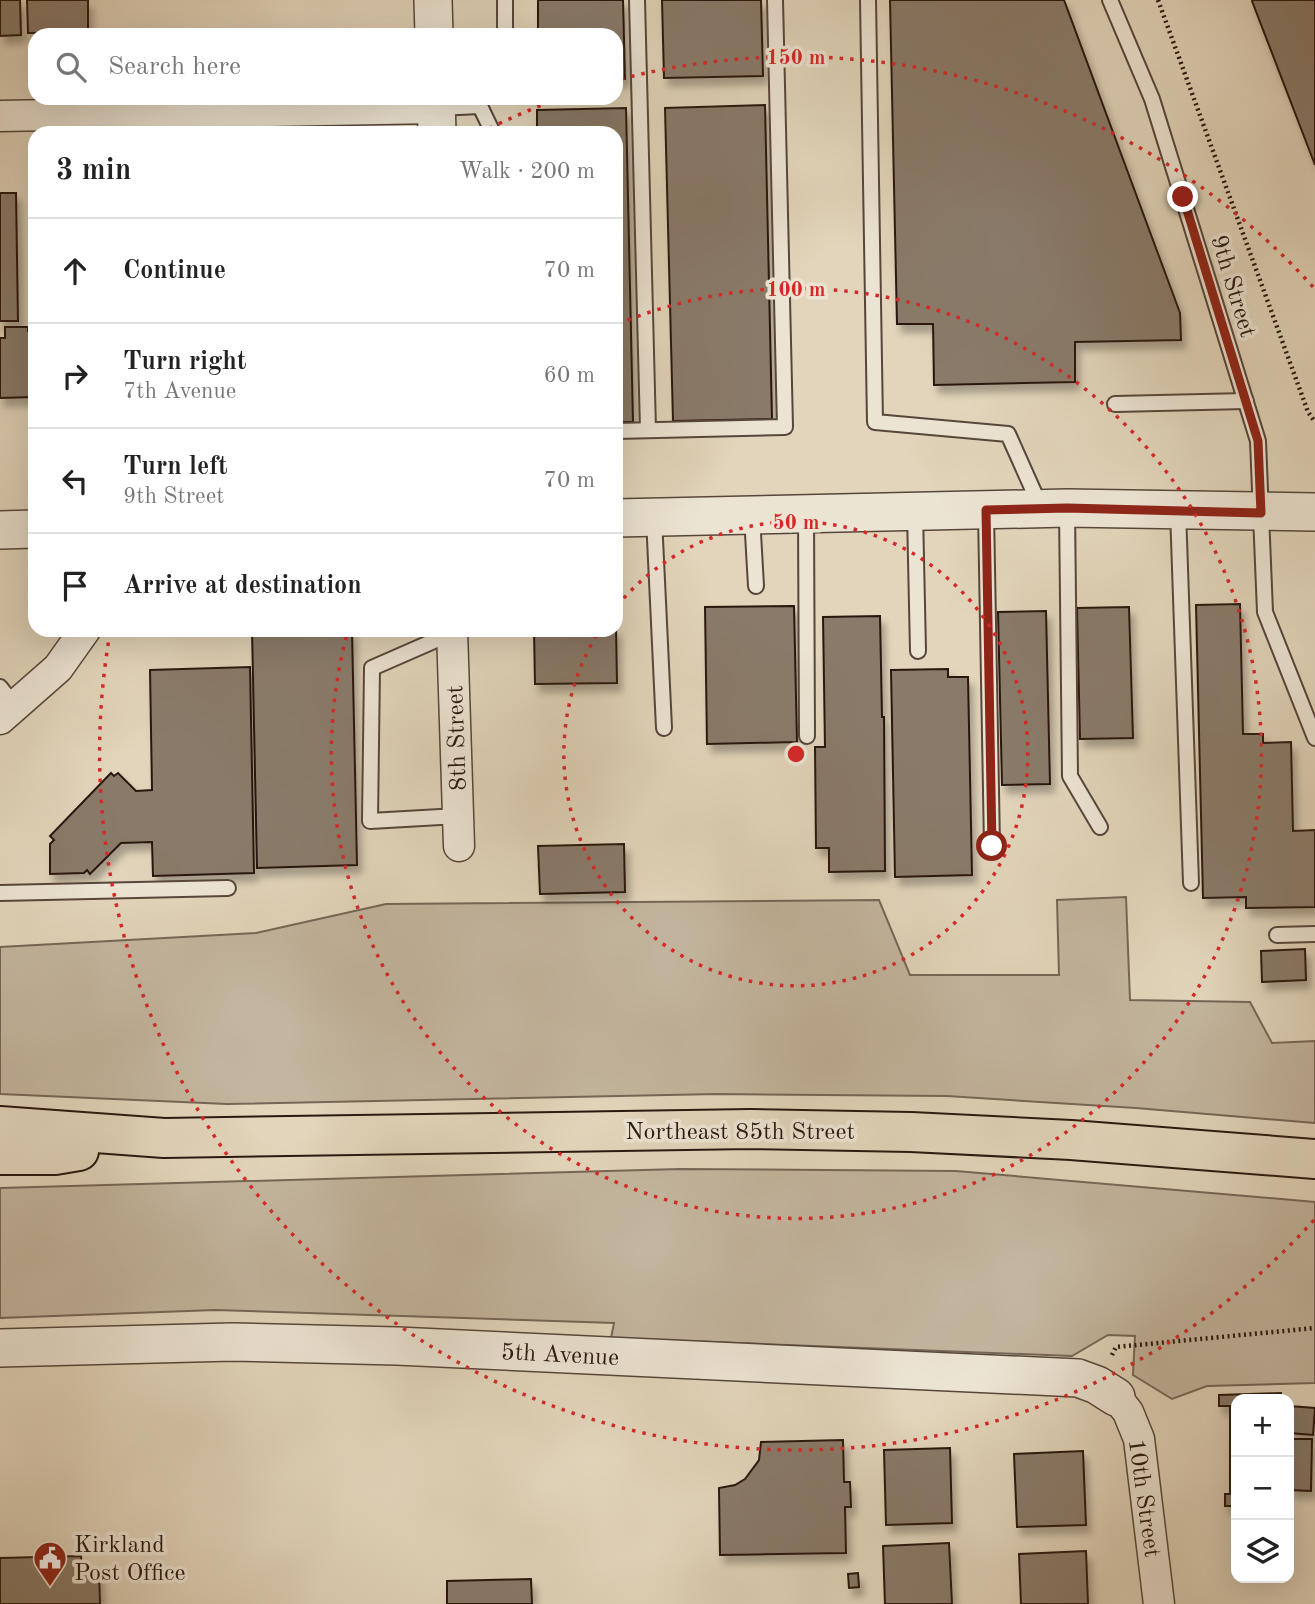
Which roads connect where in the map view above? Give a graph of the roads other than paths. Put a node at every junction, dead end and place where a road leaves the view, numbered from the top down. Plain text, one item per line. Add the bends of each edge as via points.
1 (433, 0) edge
2 (505, 0) edge
3 (637, 0) edge
4 (775, 0) edge
5 (868, 0) edge
6 (1110, 0) edge
7 (434, 28) edge
8 (505, 28) edge
9 (470, 105) edge
10 (483, 105) edge
11 (437, 113) edge
12 (0, 116) edge
13 (491, 126) edge
14 (1246, 401) junction
15 (1115, 404) dead end
16 (648, 430) junction
17 (623, 431) edge
18 (1054, 509) junction
19 (986, 510) junction
20 (1178, 511) junction
21 (915, 512) junction
22 (1315, 512) edge
23 (1261, 513) junction
24 (806, 514) junction
25 (752, 515) junction
26 (654, 517) junction
27 (623, 518) edge
28 (28, 529) edge
29 (0, 530) edge
30 (756, 586) dead end
31 (80, 637) edge
32 (441, 637) edge
33 (452, 637) edge
34 (918, 651) dead end
35 (5, 704) edge
36 (664, 728) dead end
37 (807, 736) dead end
38 (1315, 738) edge
39 (458, 816) junction
40 (1100, 827) dead end
41 (459, 846) dead end
42 (992, 846) dead end
43 (1191, 883) dead end
44 (228, 888) dead end
45 (0, 893) edge
46 (1315, 934) edge
47 (1277, 936) dead end
48 (0, 1126) edge
49 (164, 1138) junction
50 (0, 1155) edge
51 (1315, 1159) edge
52 (0, 1348) edge
53 (1116, 1397) joint
54 (1159, 1604) edge

1 - 7 street
2 - 8 lane
3 - 16 lane
4 - 16 lane via 785,427
5 - 18 lane via 875,422 1008,434
6 - 14 lane, 9th Street via 1152,99
9 - 11 lane
10 - 13 lane
11 - 12 street
14 - 15 lane
14 - 23 lane, 9th Street via 1258,441
16 - 17 lane
18 - 19 street
18 - 20 street
18 - 40 lane via 1070,776
19 - 21 street
19 - 42 lane
20 - 23 street
20 - 43 lane
21 - 24 street
21 - 34 lane
22 - 23 street
23 - 38 lane, 9th Street via 1265,612
24 - 25 street
24 - 37 lane
25 - 26 street
25 - 30 lane
26 - 27 street
26 - 36 lane
28 - 29 street
31 - 35 street via 58,668
32 - 39 lane via 372,668 370,821
33 - 39 street, 8th Street
39 - 41 street, 8th Street
44 - 45 lane
46 - 47 lane
48 - 49 main road, Northeast 85th Street
49 - 50 main road, Northeast 85th Street via 55,1155
49 - 51 main road, Northeast 85th Street via 791,1130 1071,1140
52 - 53 street, 5th Avenue via 232,1342 397,1346 1078,1378
53 - 54 street, 10th Street via 1139,1439

